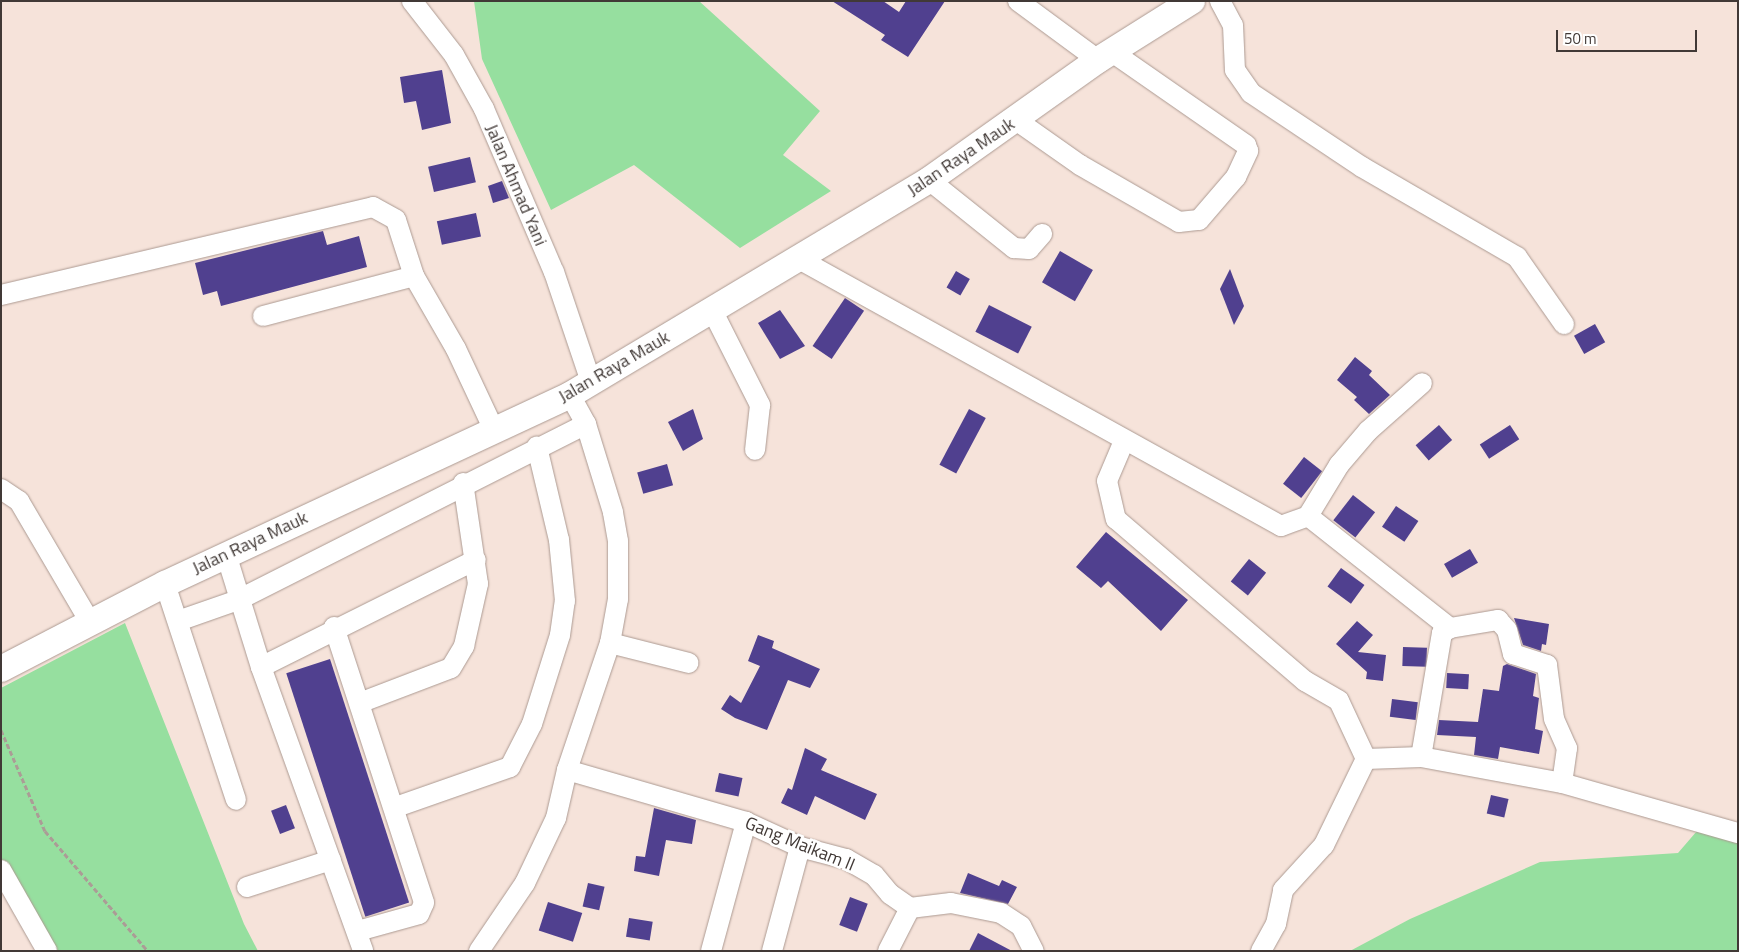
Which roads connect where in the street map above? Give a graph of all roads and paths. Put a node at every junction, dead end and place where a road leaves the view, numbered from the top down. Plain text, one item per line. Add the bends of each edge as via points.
1 (412, 1) edge
2 (1018, 1) edge
3 (1192, 1) edge
4 (1220, 1) edge
5 (1105, 56) junction
6 (1016, 120) junction
7 (929, 180) junction
8 (1042, 234) dead end
9 (799, 259) junction
10 (414, 276) junction
11 (1, 295) edge
12 (711, 308) junction
13 (263, 316) dead end
14 (1564, 324) dead end
15 (1422, 383) dead end
16 (580, 389) junction
17 (586, 424) junction
18 (494, 430) junction
19 (1124, 441) junction
20 (537, 446) junction
21 (755, 450) dead end
22 (463, 483) junction
23 (1, 489) edge
24 (1308, 516) junction
25 (226, 554) junction
26 (476, 560) junction
27 (165, 584) junction
28 (238, 600) junction
29 (178, 621) junction
30 (90, 622) junction
31 (334, 627) junction
32 (1450, 628) junction
33 (610, 643) junction
34 (689, 663) dead end
35 (261, 667) junction
36 (1, 669) edge
37 (362, 702) junction
38 (1, 730) edge
39 (1421, 757) junction
40 (1366, 759) junction
41 (567, 770) junction
42 (1562, 783) junction
43 (236, 800) dead end
44 (396, 807) junction
45 (746, 822) junction
46 (1738, 832) edge
47 (800, 847) junction
48 (331, 860) junction
49 (1, 870) edge
50 (247, 887) dead end
51 (910, 908) junction
52 (358, 931) junction
53 (47, 951) edge
54 (148, 951) edge
55 (363, 951) edge
56 (478, 951) edge
57 (711, 951) edge
58 (772, 951) edge
59 (888, 951) edge
60 (1034, 951) edge
61 (1261, 951) edge

1 - 16 street, Jalan Ahmad Yani via 454,55 484,109 554,272
2 - 5 street
3 - 5 main road, Jalan Raya Mauk
4 - 14 street via 1233,25 1235,70 1251,93 1362,167 1517,257
5 - 6 main road, Jalan Raya Mauk
5 - 6 street via 1247,148 1236,177 1199,220 1179,222 1080,165
6 - 7 main road, Jalan Raya Mauk
7 - 8 street via 1014,248 1028,249
7 - 9 main road, Jalan Raya Mauk
9 - 12 main road, Jalan Raya Mauk
9 - 19 street
10 - 11 street via 396,220 380,209 364,206
10 - 13 street
10 - 18 street via 456,349
12 - 16 main road, Jalan Raya Mauk
12 - 21 street via 760,405
15 - 24 street via 1368,431 1345,458
16 - 17 street, Jalan Ahmad Yani
16 - 18 main road, Jalan Raya Mauk
17 - 20 street
17 - 33 street, Jalan Ahmad Yani via 618,540 618,599
18 - 25 main road, Jalan Raya Mauk
19 - 24 street via 1281,526
19 - 40 street via 1108,481 1116,519 1305,681 1339,702
20 - 22 street
20 - 44 street via 559,540 564,601 560,635 532,724 510,766
22 - 26 street
22 - 28 street
23 - 30 street via 18,501
24 - 32 street
25 - 27 main road, Jalan Raya Mauk
25 - 28 street
26 - 31 street
26 - 37 street via 474,608 464,646 451,668
27 - 29 street
27 - 30 main road, Jalan Raya Mauk
28 - 29 street
28 - 35 street
29 - 43 street via 198,695
30 - 36 main road, Jalan Raya Mauk
31 - 35 street
31 - 37 street
32 - 39 street via 1439,638
32 - 42 street via 1498,620 1507,630 1513,654 1547,665 1554,719 1567,748
33 - 34 street
33 - 41 street, Jalan Ahmad Yani
35 - 48 street
37 - 44 street
38 - 54 path via 44,831
39 - 40 street
39 - 42 street
40 - 61 street via 1324,845 1283,890 1276,924
41 - 45 street, Gang Maikam II
41 - 56 street, Jalan Ahmad Yani via 556,818 525,883
42 - 46 street
44 - 52 street via 424,909 415,915
45 - 47 street, Gang Maikam II
45 - 57 street
47 - 51 street, Gang Maikam II via 846,859 874,875 890,894
47 - 58 street
48 - 50 street
48 - 52 street
49 - 53 street
51 - 59 street
51 - 60 street via 951,903 1001,913 1021,926
52 - 55 street

